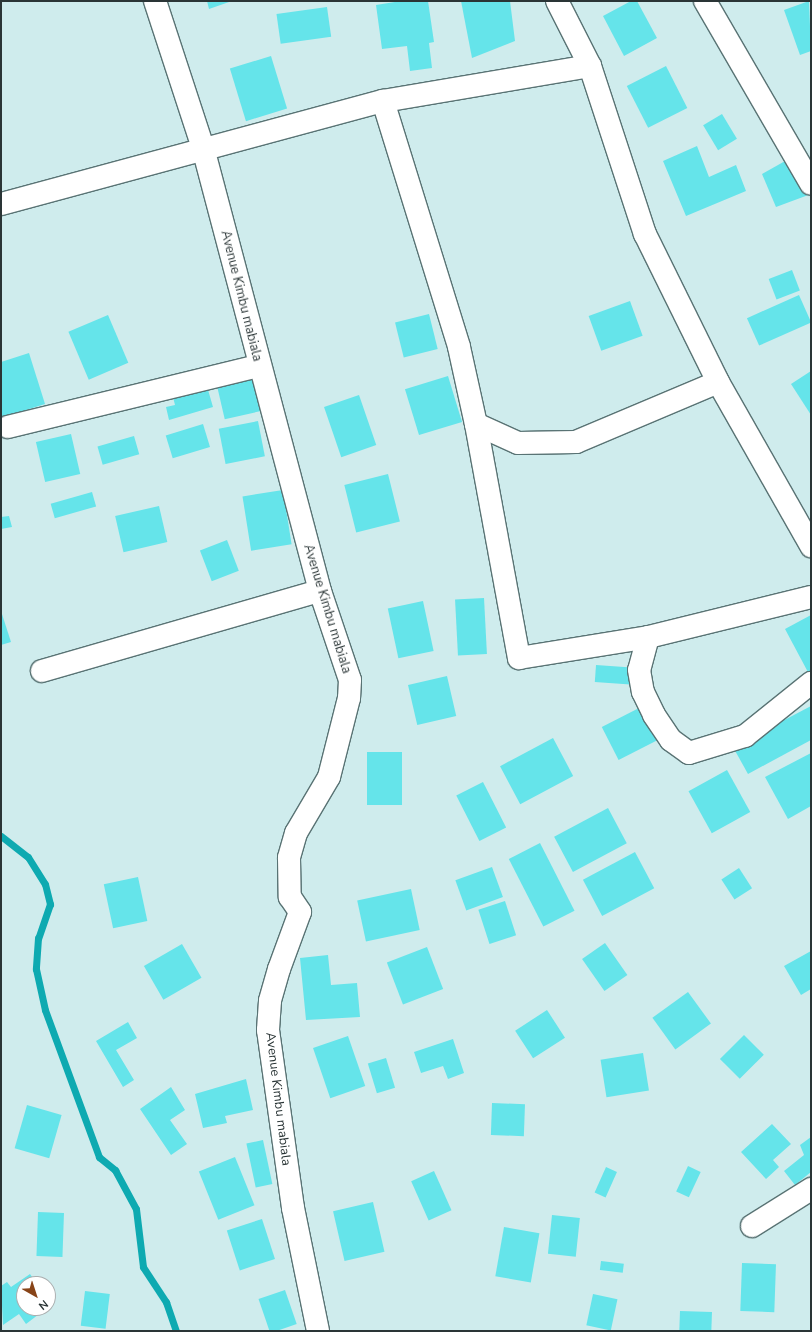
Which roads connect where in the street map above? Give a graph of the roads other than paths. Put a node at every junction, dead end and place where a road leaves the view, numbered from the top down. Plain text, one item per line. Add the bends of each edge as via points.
1 (155, 1) edge
2 (557, 1) edge
3 (705, 1) edge
4 (590, 66) junction
5 (382, 101) junction
6 (203, 148) junction
7 (811, 184) edge
8 (1, 204) edge
9 (259, 366) junction
10 (718, 382) junction
11 (476, 424) junction
12 (8, 427) dead end
13 (811, 546) edge
14 (320, 591) junction
15 (811, 597) edge
16 (648, 637) junction
17 (42, 671) dead end
18 (811, 683) edge
19 (811, 1189) edge
20 (752, 1226) dead end
21 (318, 1331) edge

1 - 6 street, Avenue Kimbu mabiala
2 - 4 street
3 - 7 street
4 - 5 street
4 - 10 street via 645,234
5 - 6 street
5 - 11 street via 459,347
6 - 8 street
6 - 9 street, Avenue Kimbu mabiala
9 - 12 street
9 - 14 street, Avenue Kimbu mabiala
10 - 11 street via 576,442 518,443
10 - 13 street
11 - 16 street via 519,658
14 - 17 street
14 - 21 street, Avenue Kimbu mabiala via 350,680 349,698 329,777 296,833 289,858 290,897 300,912 278,969 270,1001 268,1030 293,1208
15 - 16 street
16 - 18 street via 639,670 643,692 671,740 689,754 745,736
19 - 20 street

